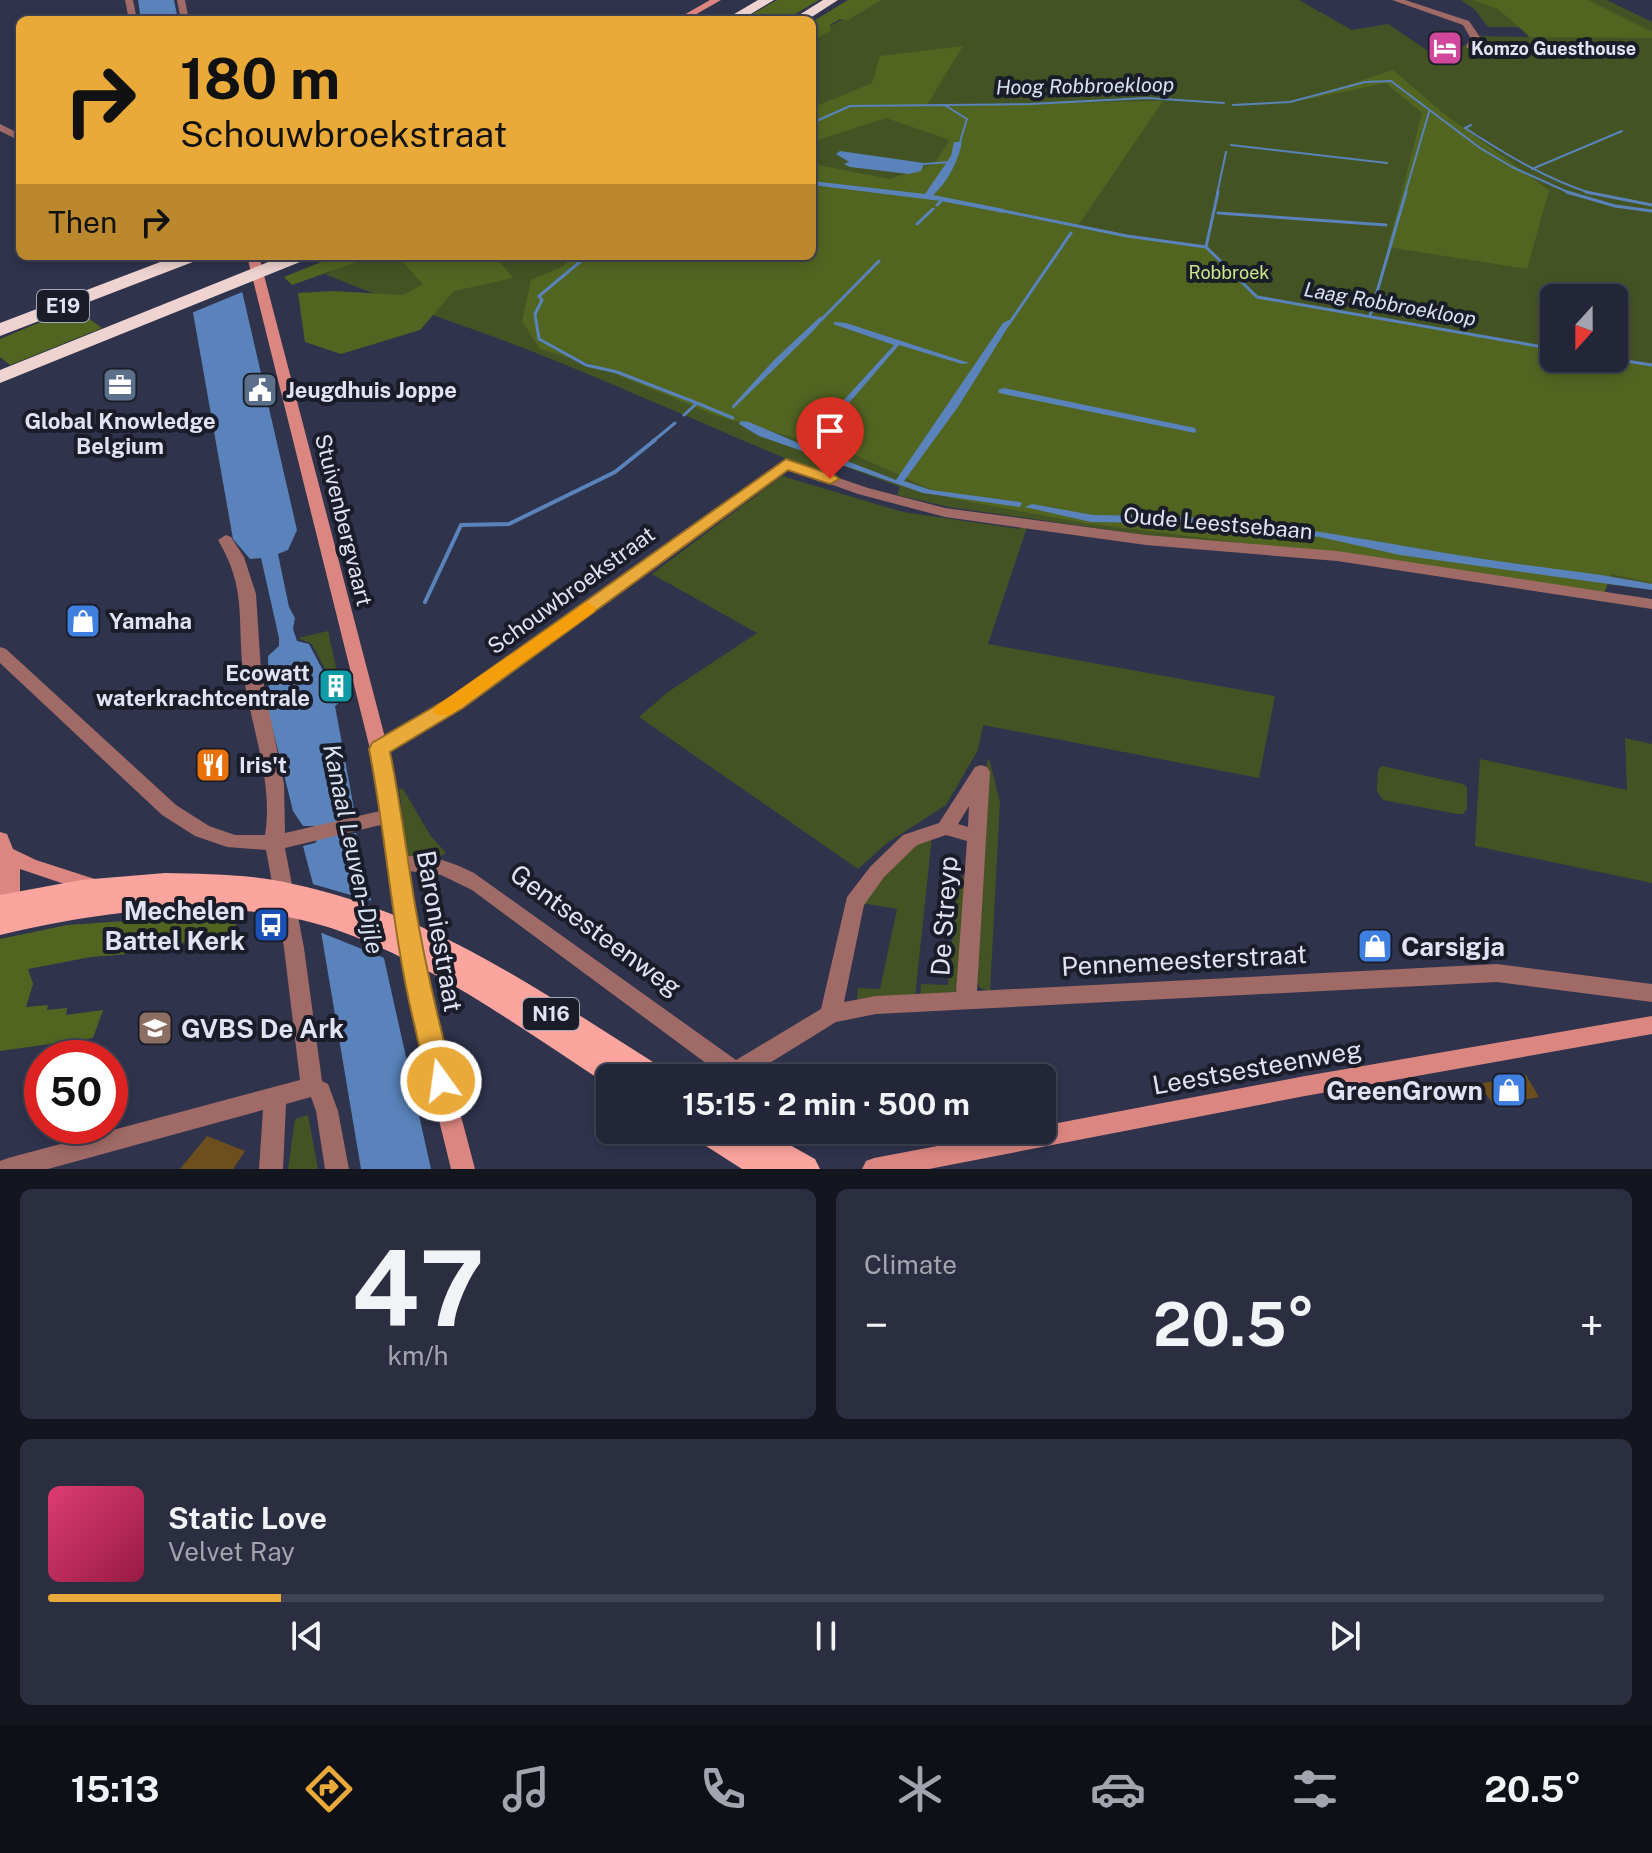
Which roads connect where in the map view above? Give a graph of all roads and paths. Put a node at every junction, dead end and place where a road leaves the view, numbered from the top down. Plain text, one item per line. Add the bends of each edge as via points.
1 (717, 0) edge
2 (768, 0) edge
3 (832, 0) edge
4 (1396, 0) edge
5 (687, 16) edge
6 (738, 16) edge
7 (805, 16) edge
8 (1471, 47) dead end
9 (181, 260) edge
10 (254, 260) edge
11 (290, 260) edge
12 (0, 330) edge
13 (0, 377) edge
14 (786, 464) joint
15 (226, 540) dead end
16 (1652, 604) edge
17 (0, 653) edge
18 (379, 749) junction
19 (393, 815) junction
20 (946, 828) junction
21 (977, 837) junction
22 (282, 840) junction
23 (2, 853) edge
24 (399, 864) junction
25 (99, 888) junction
26 (240, 894) junction
27 (5, 914) edge
28 (451, 964) junction
29 (1652, 993) edge
30 (966, 999) junction
31 (831, 1014) junction
32 (1652, 1025) edge
33 (600, 1064) edge
34 (629, 1064) edge
35 (724, 1064) edge
36 (756, 1064) edge
37 (312, 1087) junction
38 (275, 1098) junction
39 (728, 1144) edge
40 (761, 1144) edge
41 (8, 1169) edge
42 (271, 1169) edge
43 (337, 1169) edge
44 (463, 1169) edge
45 (768, 1169) edge
46 (805, 1169) edge
47 (874, 1169) edge

1 - 5 main road
2 - 6 highway
3 - 7 highway
4 - 8 street via 1466,23 1475,37
9 - 12 highway, E19
10 - 18 main road, Stuivenbergvaart
11 - 13 highway, E19
14 - 16 street, Oude Leestsebaan via 945,512 1160,542 1351,558
14 - 18 street, Schouwbroekstraat via 456,703
15 - 22 street via 248,594 252,671
17 - 22 street via 190,825 234,842
18 - 19 main road, Baroniestraat
19 - 22 street
19 - 24 main road, Baroniestraat
20 - 21 street, De Streyp
20 - 21 street, De Streyp via 981,772
20 - 31 street via 910,840 854,903
21 - 30 street, De Streyp
22 - 37 street
23 - 25 main road
23 - 27 main road via 11,872
24 - 35 street, Gentsesteenweg via 434,863 479,885
24 - 44 main road, Baroniestraat via 419,992
25 - 26 main road, N16 via 192,883
25 - 27 main road, N16
26 - 27 main road, N16
26 - 28 main road, N16 via 304,910
26 - 28 main road, N16 via 273,889 333,902 390,924
28 - 33 main road, N16
28 - 34 main road, N16
29 - 30 street, Pennemeesterstraat via 1497,973
30 - 31 street, Pennemeesterstraat
31 - 36 street, Pennemeesterstraat
32 - 47 main road, Leestsesteenweg
37 - 38 street
37 - 43 street via 320,1091 327,1111
38 - 41 street
38 - 42 street
39 - 45 main road
40 - 46 main road

